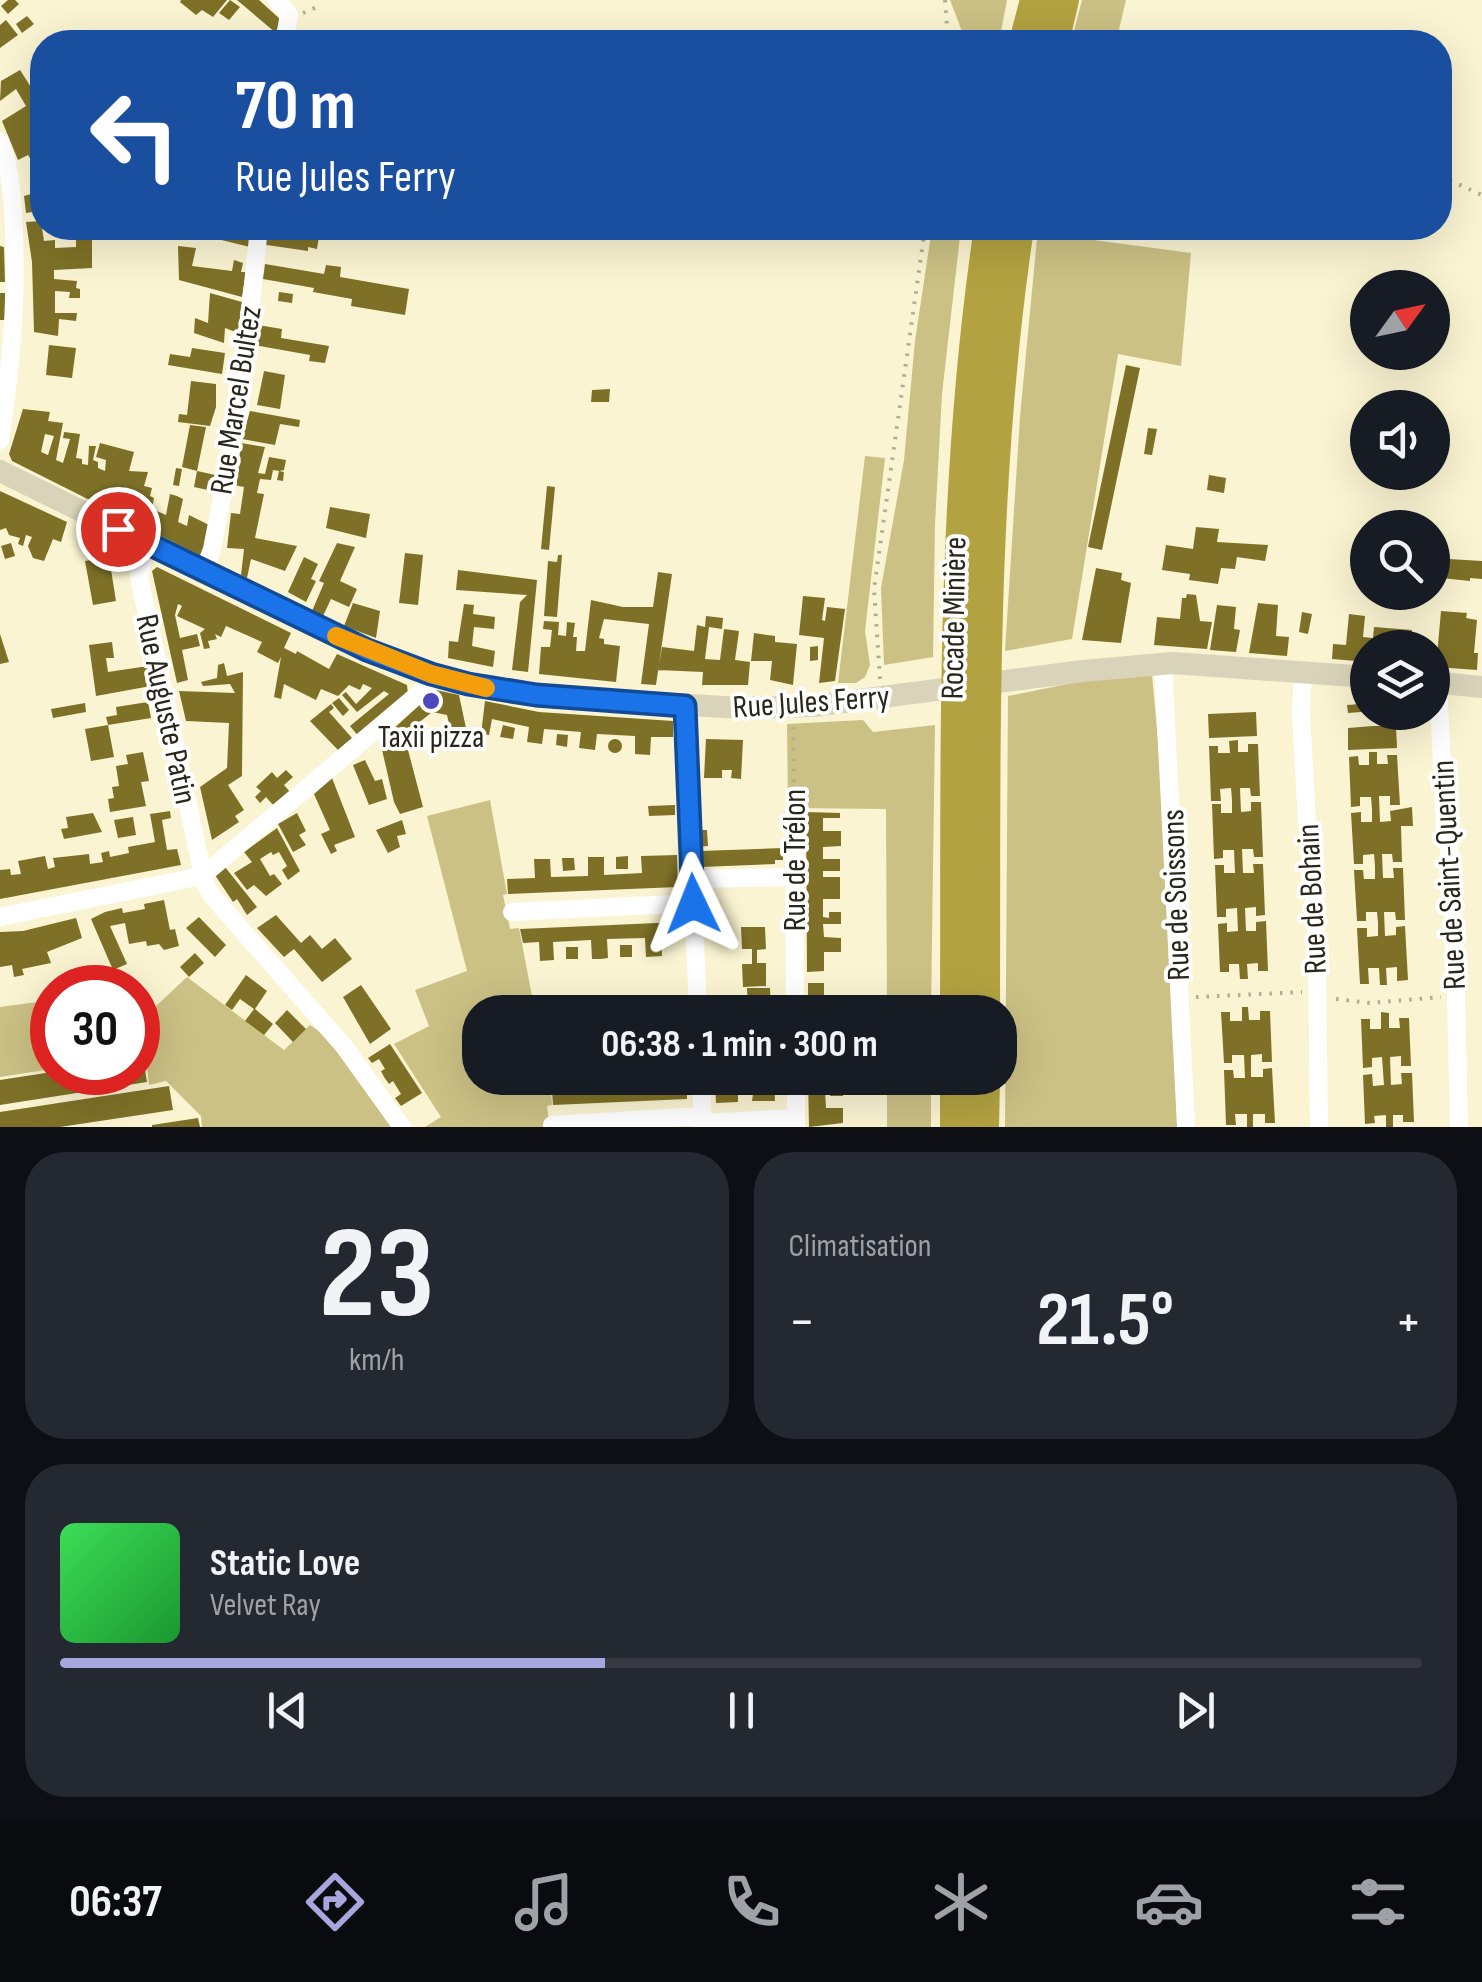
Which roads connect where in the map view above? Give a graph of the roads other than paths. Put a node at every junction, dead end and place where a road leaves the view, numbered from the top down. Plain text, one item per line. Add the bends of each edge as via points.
1 (276, 0) edge
2 (1035, 0) edge
3 (1064, 0) edge
4 (286, 30) edge
5 (1027, 30) edge
6 (1057, 30) edge
7 (0, 141) edge
8 (259, 240) edge
9 (988, 240) edge
10 (1018, 240) edge
11 (0, 440) edge
12 (0, 471) edge
13 (146, 543) junction
14 (204, 571) junction
15 (971, 642) junction
16 (1163, 664) junction
17 (1302, 672) junction
18 (431, 674) junction
19 (1350, 676) edge
20 (1450, 684) edge
21 (1482, 687) edge
22 (685, 706) junction
23 (971, 729) junction
24 (1438, 730) edge
25 (794, 812) road end
26 (202, 876) junction
27 (794, 878) junction
28 (692, 879) junction
29 (693, 904) junction
30 (512, 912) dead end
31 (0, 918) edge
32 (697, 995) edge
33 (795, 995) edge
34 (957, 995) edge
35 (984, 995) edge
36 (701, 1095) edge
37 (796, 1095) edge
38 (955, 1095) edge
39 (985, 1095) edge
40 (702, 1122) edge
41 (796, 1122) edge
42 (552, 1125) edge
43 (402, 1127) edge
44 (955, 1127) edge
45 (984, 1127) edge
46 (1186, 1127) edge
47 (1319, 1127) edge
48 (1459, 1127) edge

1 - 4 street via 289,14
2 - 5 highway
3 - 6 highway
7 - 11 street via 12,201 16,287
8 - 14 street, Rue Marcel Bultez via 240,405
9 - 15 highway, Rocade Minière via 965,441
10 - 15 highway, Rocade Minière
12 - 13 street, Rue Jules Ferry
13 - 14 street, Rue Jules Ferry
13 - 26 street, Rue Auguste Patin via 139,577
14 - 18 street, Rue Jules Ferry
15 - 23 highway, Rocade Minière
16 - 17 street, Rue Jules Ferry
16 - 22 street, Rue Jules Ferry via 793,708
16 - 46 street, Rue de Soissons
17 - 19 street, Rue Jules Ferry
17 - 47 street, Rue de Bohain
18 - 22 street, Rue Jules Ferry via 536,695
18 - 26 street via 422,691
20 - 21 street
22 - 28 street
23 - 34 highway, Rocade Minière
23 - 35 highway, Rocade Minière
24 - 48 street, Rue de Saint-Quentin via 1453,872
25 - 27 street, Rue de Trélon
26 - 31 street
26 - 43 street
27 - 28 street
27 - 33 street, Rue de Trélon
28 - 29 street
29 - 30 street
29 - 32 street
36 - 40 street
37 - 41 street
38 - 44 highway
39 - 45 highway
40 - 41 street
40 - 42 street

